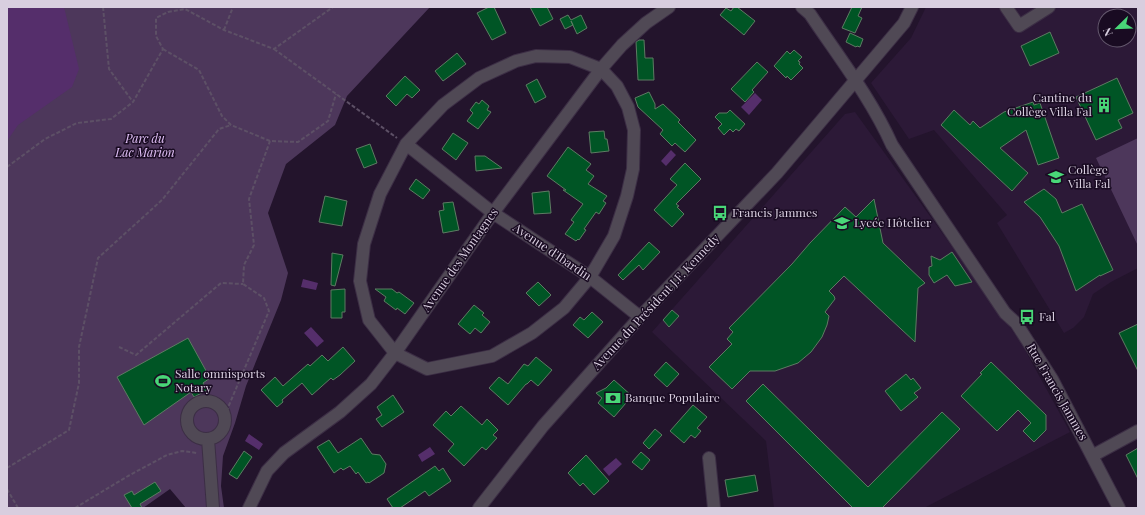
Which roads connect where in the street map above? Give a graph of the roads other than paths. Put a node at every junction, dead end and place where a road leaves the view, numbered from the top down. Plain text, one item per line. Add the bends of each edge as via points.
1 (669, 7) edge
2 (802, 7) edge
3 (912, 7) edge
4 (1006, 7) edge
5 (1050, 7) edge
6 (601, 69) junction
7 (855, 81) junction
8 (406, 144) junction
9 (493, 213) junction
10 (590, 277) junction
11 (640, 317) junction
12 (394, 353) junction
13 (1138, 431) edge
14 (208, 439) junction
15 (1092, 456) junction
16 (709, 458) dead end
17 (483, 506) edge
18 (213, 508) edge
19 (249, 508) edge
20 (714, 508) edge
21 (1119, 508) edge

1 - 6 street, Avenue des Montagnes via 646,23
2 - 7 street, Rue Francis Jammes via 810,14
3 - 7 street, Avenue du Président J.F. Kennedy via 904,23
4 - 5 street via 1019,26
6 - 8 street via 570,57 536,56 516,61 480,78 443,105
6 - 9 street, Avenue des Montagnes
6 - 10 street via 617,86 628,107 634,130 633,169 614,236
7 - 11 street, Avenue du Président J.F. Kennedy via 777,173
7 - 15 street, Rue Francis Jammes via 892,145 1052,379
8 - 9 street, Avenue d'Ibardin
8 - 12 street via 380,194 364,244 360,281 369,320
9 - 10 street, Avenue d'Ibardin
9 - 12 street, Avenue des Montagnes
10 - 11 street, Avenue d'Ibardin
10 - 12 street via 564,308 532,333 492,356 427,369
11 - 17 street, Avenue du Président J.F. Kennedy via 543,426
12 - 19 street, Avenue des Montagnes via 371,384 340,412 284,453 267,471
13 - 15 street
14 - 14 street via 214,437 222,428 224,417 219,406 202,401 191,408 188,426 196,436
14 - 18 street
15 - 21 street, Rue Francis Jammes
16 - 20 street

